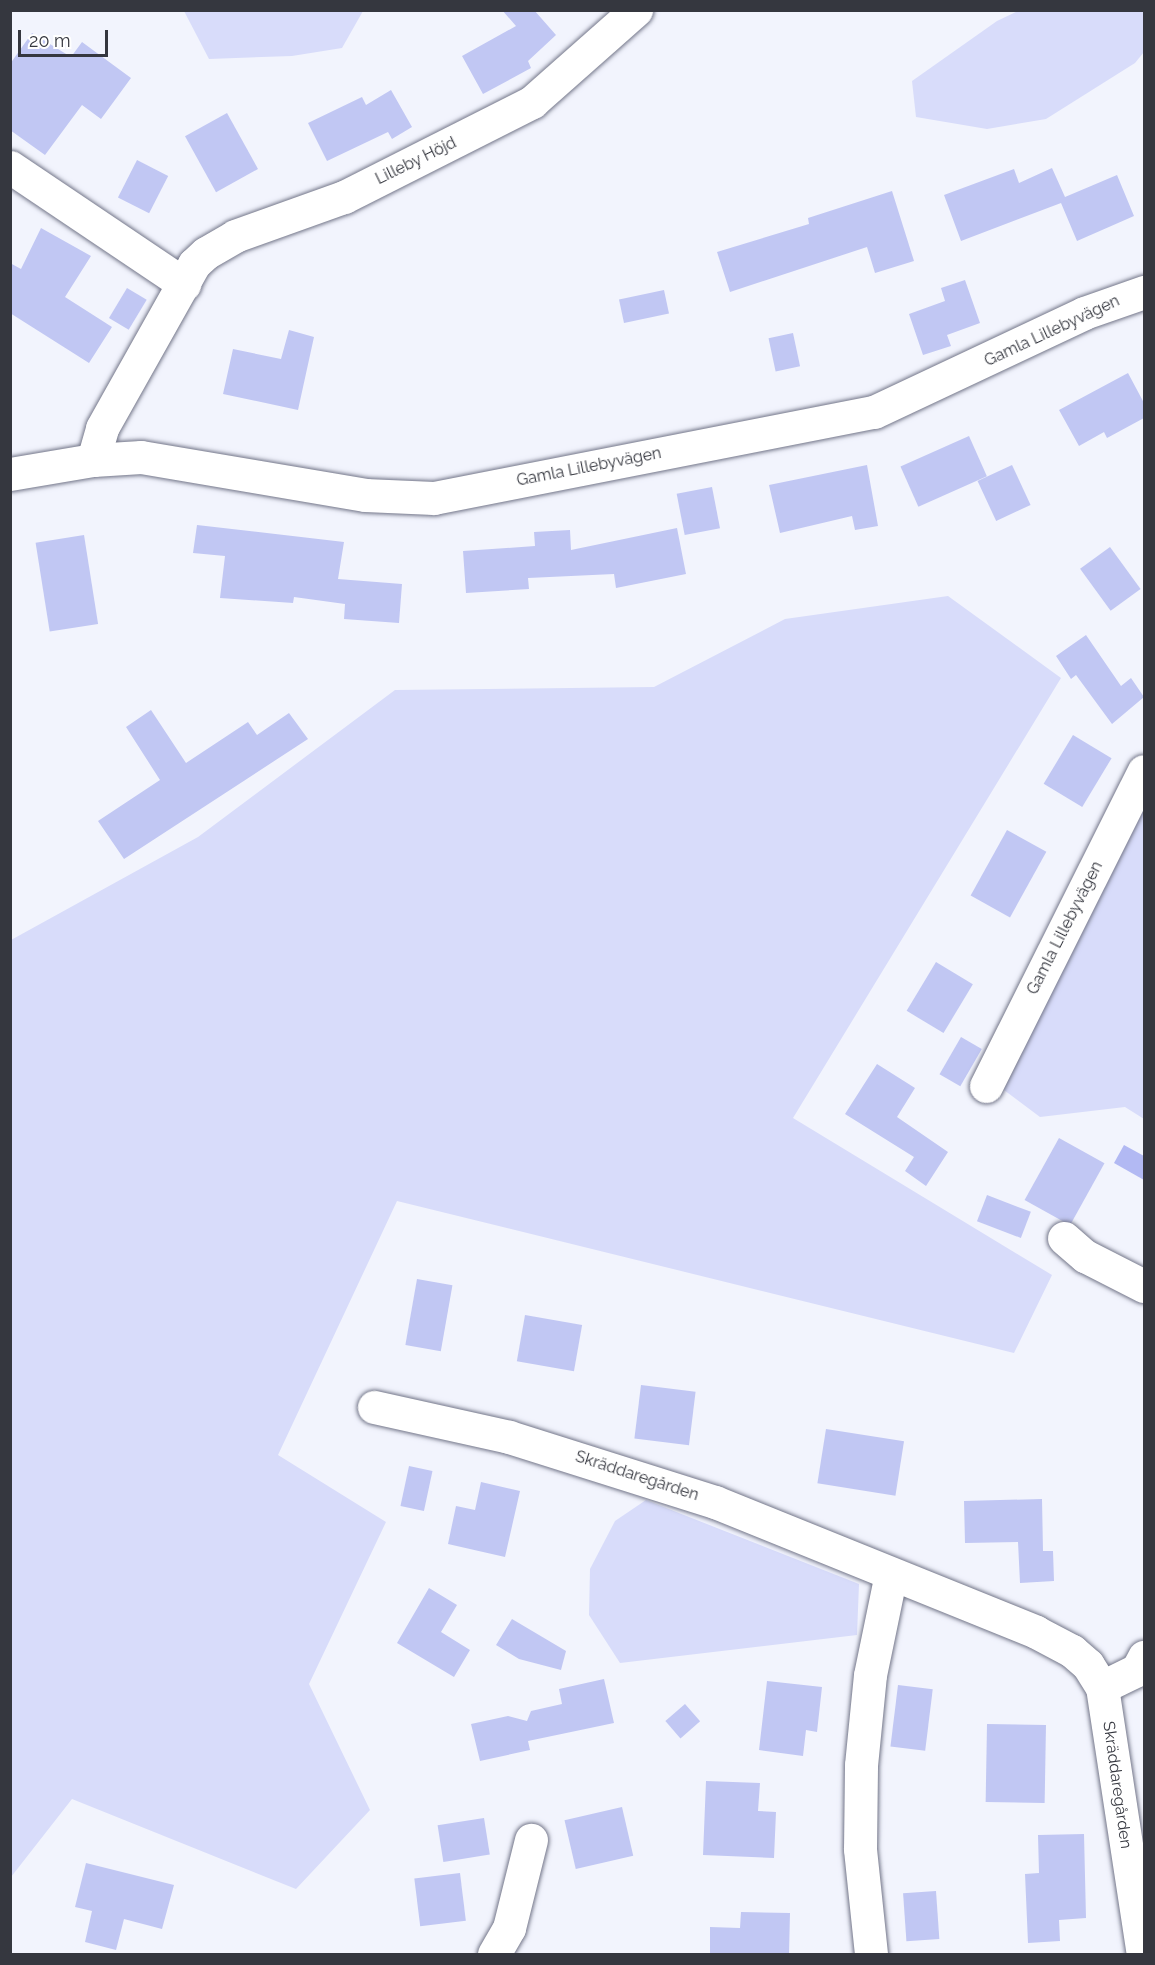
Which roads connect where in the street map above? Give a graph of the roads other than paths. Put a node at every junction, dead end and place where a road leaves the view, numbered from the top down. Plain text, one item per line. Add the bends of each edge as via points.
1 (636, 10) edge
2 (10, 167) edge
3 (184, 284) junction
4 (1144, 292) edge
5 (93, 460) junction
6 (10, 474) edge
7 (1144, 771) edge
8 (986, 1086) dead end
9 (1064, 1238) dead end
10 (1144, 1287) edge
11 (374, 1407) dead end
12 (891, 1574) junction
13 (1144, 1657) edge
14 (1102, 1687) junction
15 (531, 1840) dead end
16 (494, 1954) edge
17 (871, 1954) edge
18 (1143, 1954) edge

1 - 3 street, Lilleby Höjd via 531,102 344,197 235,236 194,264
2 - 3 street
3 - 5 street, Lilleby Höjd via 102,428
4 - 5 street, Gamla Lillebyvägen via 1084,313 874,412 434,498 365,495 177,461 141,457
5 - 6 street, Gamla Lillebyvägen
7 - 8 street, Gamla Lillebyvägen
9 - 10 street via 1085,1256
11 - 12 street, Skräddaregården via 594,1460 715,1502
12 - 14 street, Skräddaregården via 1072,1651 1088,1665
12 - 17 street via 870,1676 861,1765 860,1850
13 - 14 street via 1137,1670
14 - 18 street, Skräddaregården
15 - 16 street via 509,1928

